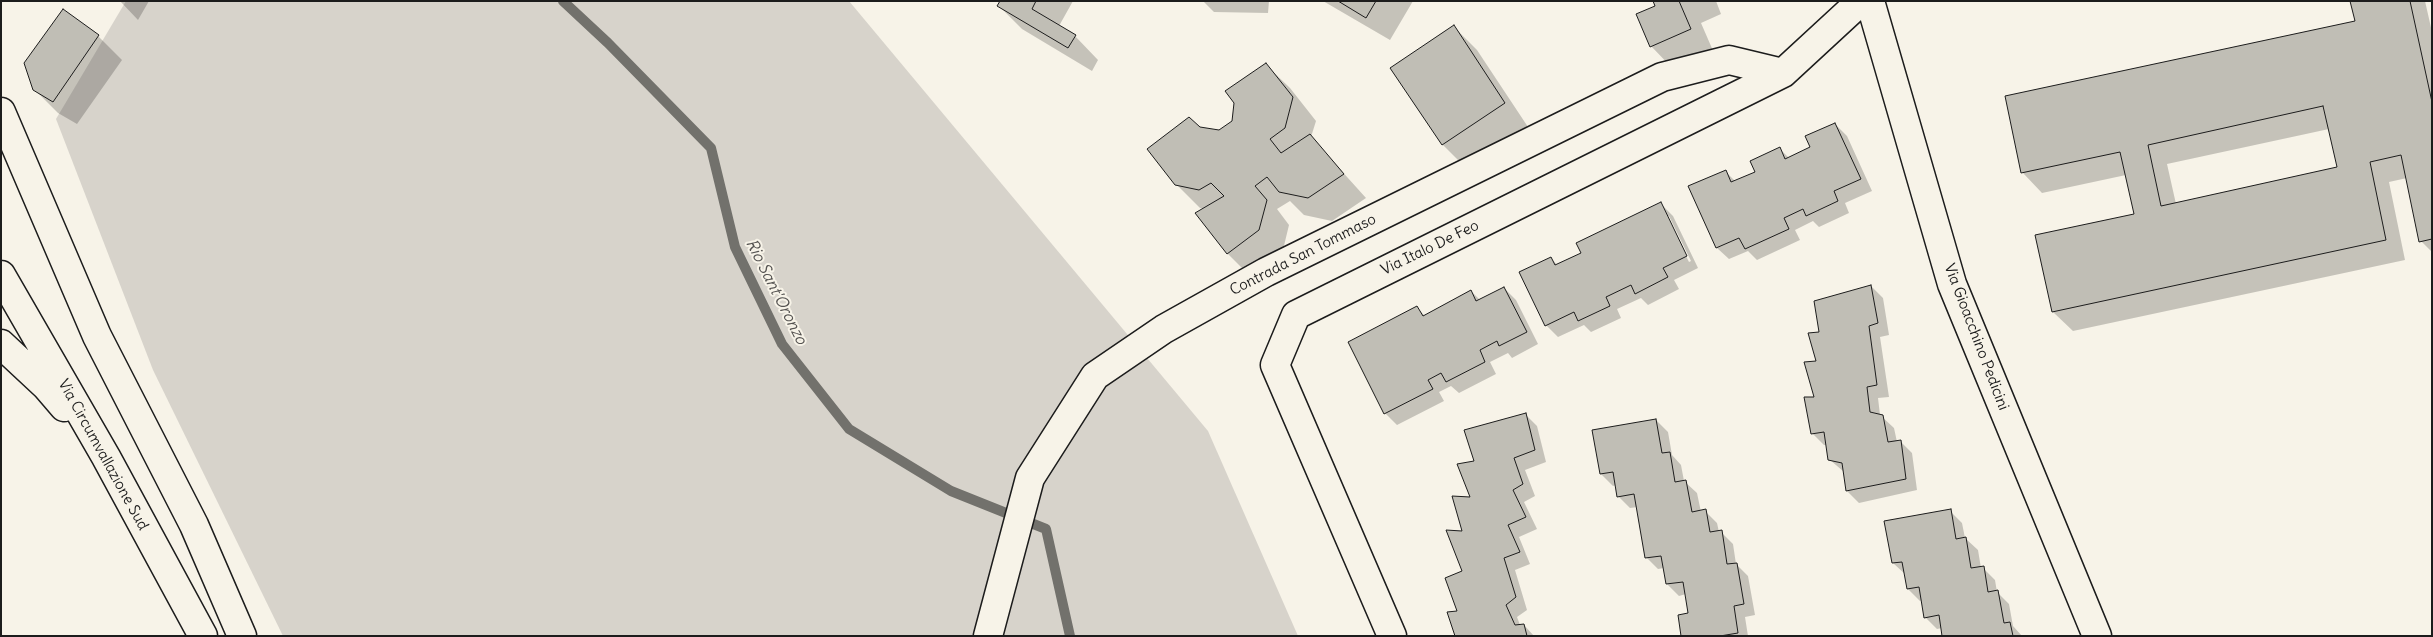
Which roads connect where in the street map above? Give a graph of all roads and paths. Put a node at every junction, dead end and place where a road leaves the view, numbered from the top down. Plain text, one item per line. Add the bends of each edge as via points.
1 (1861, 1) edge
2 (1870, 1) edge
3 (1783, 73) junction
4 (1, 112) edge
5 (1, 276) edge
6 (1, 344) edge
7 (106, 457) junction
8 (203, 636) edge
9 (242, 636) edge
10 (988, 636) edge
11 (1392, 636) edge
12 (2098, 636) edge

1 - 3 street, Via Italo De Feo
2 - 12 street, Via Gioacchino Pedicini via 1952,284
3 - 10 street, Contrada San Tommaso via 1729,60 1662,77 1266,272 1164,328 1095,376 1030,478
3 - 11 street, Via Italo De Feo via 1296,314 1275,365
4 - 9 street via 97,336 194,525
5 - 7 street, Via Circumvallazione Sud
6 - 7 street via 46,386
7 - 8 street, Via Circumvallazione Sud

